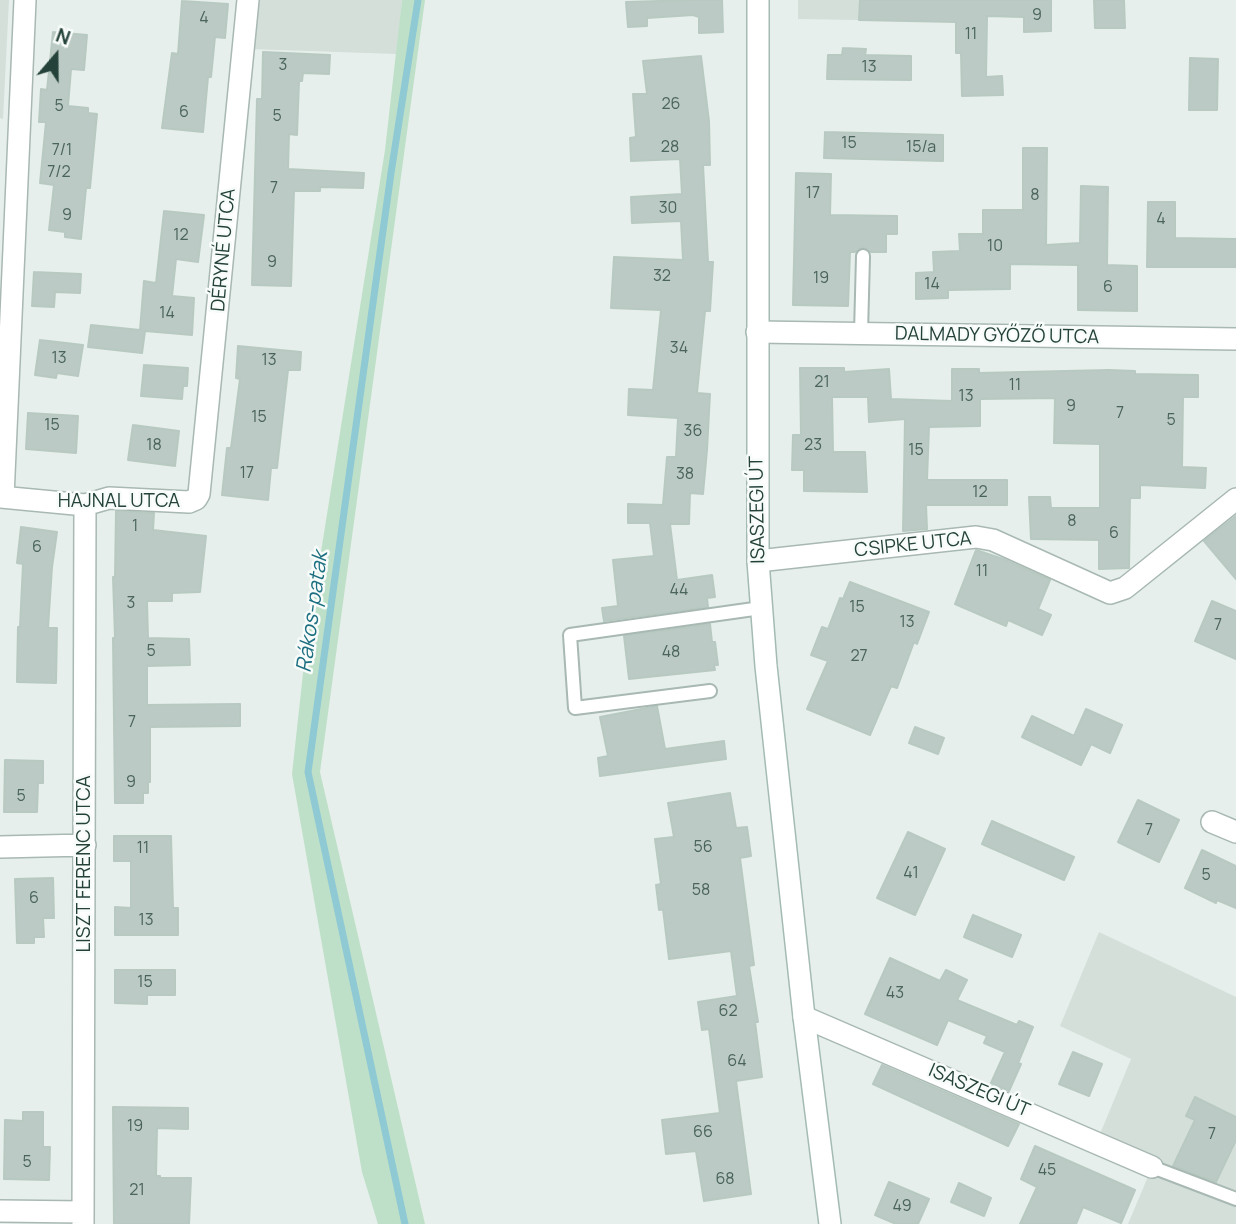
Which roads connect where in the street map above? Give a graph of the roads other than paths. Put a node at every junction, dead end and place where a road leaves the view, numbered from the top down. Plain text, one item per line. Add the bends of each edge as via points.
1 (25, 0) edge
2 (248, 0) edge
3 (758, 0) edge
4 (863, 256) dead end
5 (757, 332) junction
6 (861, 334) junction
7 (1236, 339) edge
8 (1, 497) edge
9 (196, 499) joint
10 (1236, 499) edge
11 (85, 505) junction
12 (758, 561) junction
13 (761, 608) junction
14 (710, 691) dead end
15 (1212, 822) dead end
16 (1236, 832) edge
17 (85, 845) junction
18 (0, 847) edge
19 (804, 1017) junction
20 (1152, 1167) joint
21 (1236, 1199) edge
22 (0, 1211) edge
23 (83, 1218) edge
24 (830, 1224) edge

1 - 8 street
2 - 9 street, DÉRYNÉ UTCA via 201,486
3 - 5 street, ISASZEGI ÚT
4 - 6 lane
5 - 6 street, DALMADY GYŐZŐ UTCA
5 - 12 street, ISASZEGI ÚT
6 - 7 street, DALMADY GYŐZŐ UTCA
8 - 11 street, HAJNAL UTCA
9 - 11 street, HAJNAL UTCA via 181,503 109,498
10 - 12 street, CSIPKE UTCA via 1125,588 1110,593 993,540 976,537
11 - 17 street, LISZT FERENC UTCA
12 - 13 street, ISASZEGI ÚT
13 - 14 lane via 570,635 575,708
13 - 19 street, ISASZEGI ÚT
15 - 16 street
17 - 18 street
17 - 23 street, LISZT FERENC UTCA
19 - 20 street, ISASZEGI ÚT
19 - 24 street, ISASZEGI ÚT
20 - 21 lane
22 - 23 street

